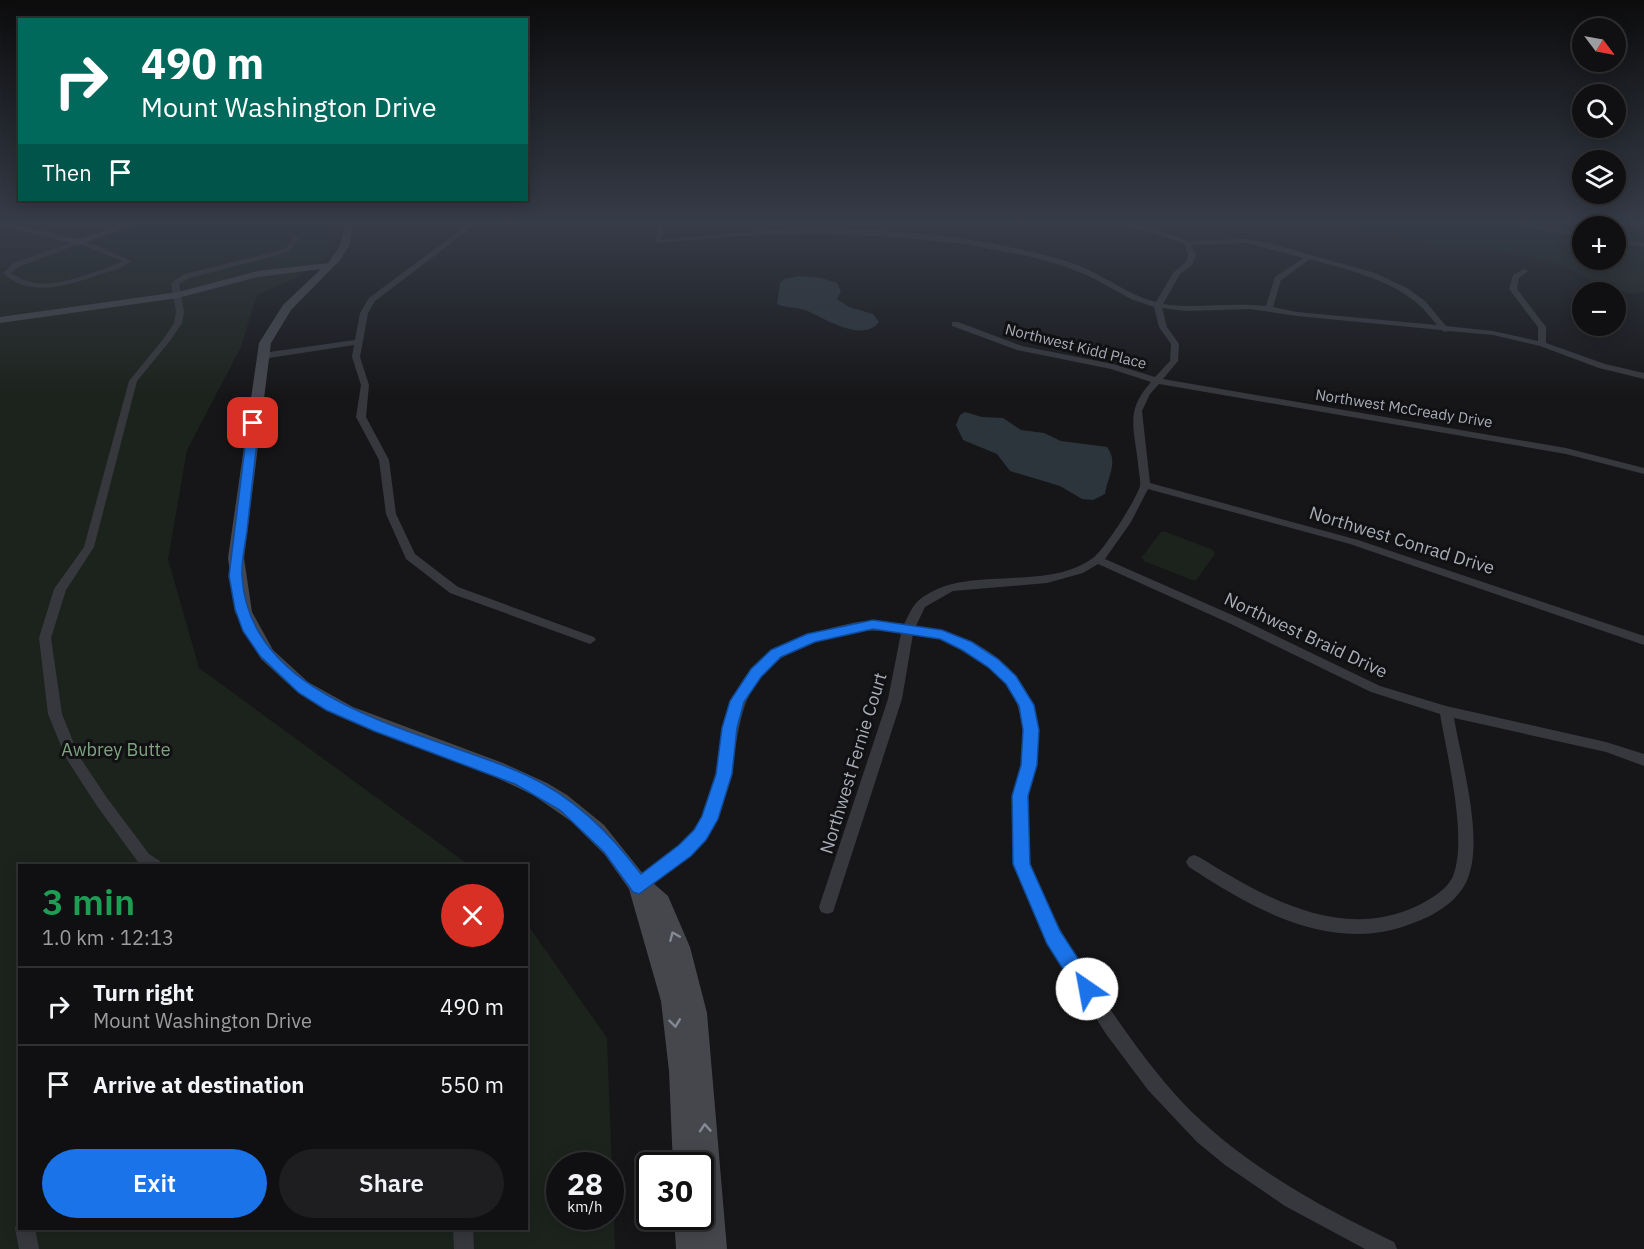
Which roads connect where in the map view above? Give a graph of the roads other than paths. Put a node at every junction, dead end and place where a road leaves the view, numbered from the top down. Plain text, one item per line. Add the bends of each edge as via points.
1 (20, 280) edge
2 (78, 280) edge
3 (177, 280) edge
4 (234, 280) edge
5 (315, 280) edge
6 (398, 280) edge
7 (1102, 280) edge
8 (1173, 280) edge
9 (1278, 280) edge
10 (1383, 280) edge
11 (1514, 280) edge
12 (178, 295) junction
13 (1158, 306) junction
14 (1269, 308) junction
15 (0, 320) edge
16 (955, 324) dead end
17 (1445, 330) junction
18 (360, 342) junction
19 (1542, 344) junction
20 (262, 356) junction
21 (1644, 376) edge
22 (1157, 381) junction
23 (1644, 471) edge
24 (1145, 485) junction
25 (1098, 560) junction
26 (908, 629) junction
27 (590, 640) dead end
28 (1644, 640) edge
29 (1446, 711) junction
30 (1644, 760) edge
31 (1194, 862) dead end
32 (152, 864) edge
33 (639, 886) junction
34 (827, 907) dead end
35 (685, 1152) edge
36 (25, 1230) edge
37 (463, 1230) edge
38 (689, 1230) edge
39 (28, 1249) edge
40 (464, 1249) edge
41 (690, 1249) edge
42 (713, 1249) edge
43 (1387, 1249) edge

1 - 2 street via 48,287
3 - 12 street
4 - 12 main road
5 - 20 main road via 278,318
6 - 18 street via 372,300 364,313
7 - 13 street
8 - 13 street
9 - 14 street
10 - 17 street via 1422,303
11 - 19 street via 1513,289 1542,327
12 - 15 main road
12 - 32 street via 177,328 133,381 89,547 60,590 45,638 55,714 73,758 109,812
13 - 14 street
13 - 22 street via 1163,327 1175,344 1174,361
14 - 17 street
16 - 22 street, Northwest Kidd Place via 1020,348 1113,367
17 - 19 street via 1493,333
18 - 20 street
18 - 27 street via 356,357 365,385 361,417 384,460 391,514 410,555 454,590
19 - 21 street via 1602,366
20 - 33 main road via 235,576 250,631 265,653 304,689 331,706 520,779 558,800 610,846
22 - 23 street, Northwest McCready Drive via 1566,451
22 - 24 street via 1137,411
24 - 25 street
24 - 28 street, Northwest Conrad Drive via 1354,542
25 - 26 street, Northwest Fernie Court via 1047,579 951,586 921,604
25 - 29 street, Northwest Braid Drive via 1369,686
26 - 33 street via 873,625 812,638 776,654 756,673 737,701 729,728 724,774 710,819 685,851
26 - 34 street, Northwest Fernie Court via 894,699
26 - 43 street via 942,634 967,646 1011,680 1026,705 1031,730 1029,765 1020,796 1022,864 1053,938 1109,1024 1156,1086 1202,1134 1268,1185 1334,1225
29 - 30 street, Northwest Braid Drive via 1594,744
29 - 31 street via 1466,856 1462,875 1450,893 1425,911 1381,925 1324,924 1251,896
33 -> 35 main road via 641,907 655,938 675,1016
42 -> 33 main road via 701,1074 688,973 658,899
36 - 39 street
37 - 40 street
38 - 41 main road

